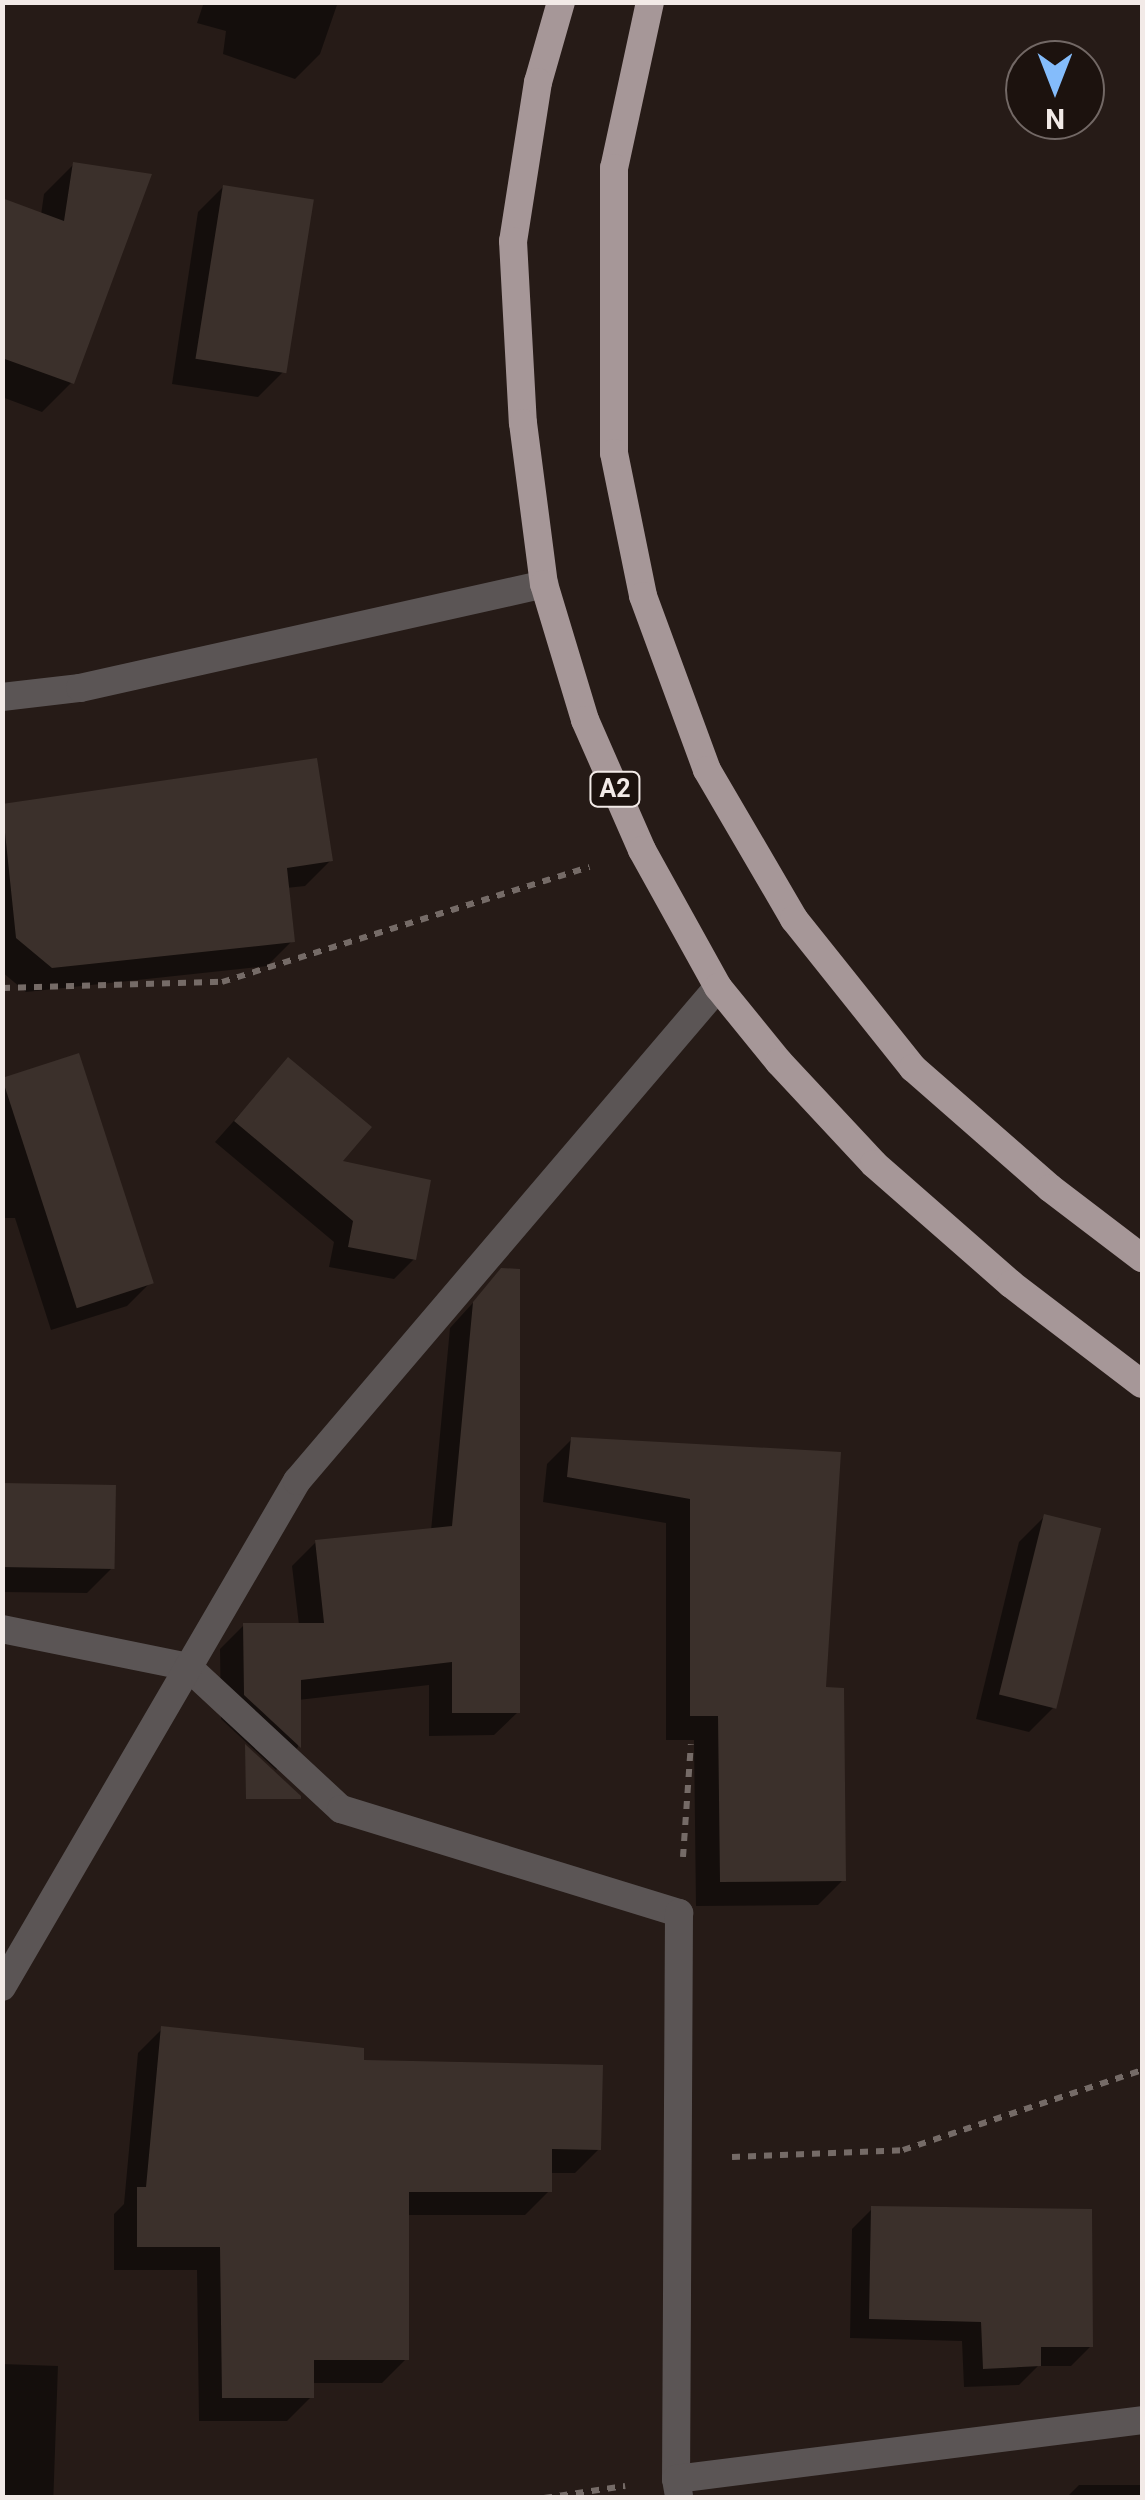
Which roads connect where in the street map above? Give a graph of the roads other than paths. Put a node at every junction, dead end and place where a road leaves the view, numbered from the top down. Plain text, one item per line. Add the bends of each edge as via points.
1 (561, 2) edge
2 (650, 2) edge
3 (544, 584) junction
4 (2, 697) edge
5 (718, 987) junction
6 (1142, 1258) edge
7 (1142, 1384) edge
8 (2, 1629) edge
9 (188, 1668) junction
10 (2, 1988) edge
11 (1142, 2420) edge
12 (677, 2488) edge

1 - 3 highway, A2 via 538,82 512,241 523,423
2 - 6 highway via 614,168 614,453 643,596 706,770 794,919 913,1068
3 - 4 street via 80,688
3 - 5 highway, A2 via 585,720 642,850
5 - 7 highway, A2 via 874,1164 1011,1284
5 - 9 street via 297,1481
8 - 9 street
9 - 10 street
9 - 12 street via 342,1809 678,1913
11 - 12 street

